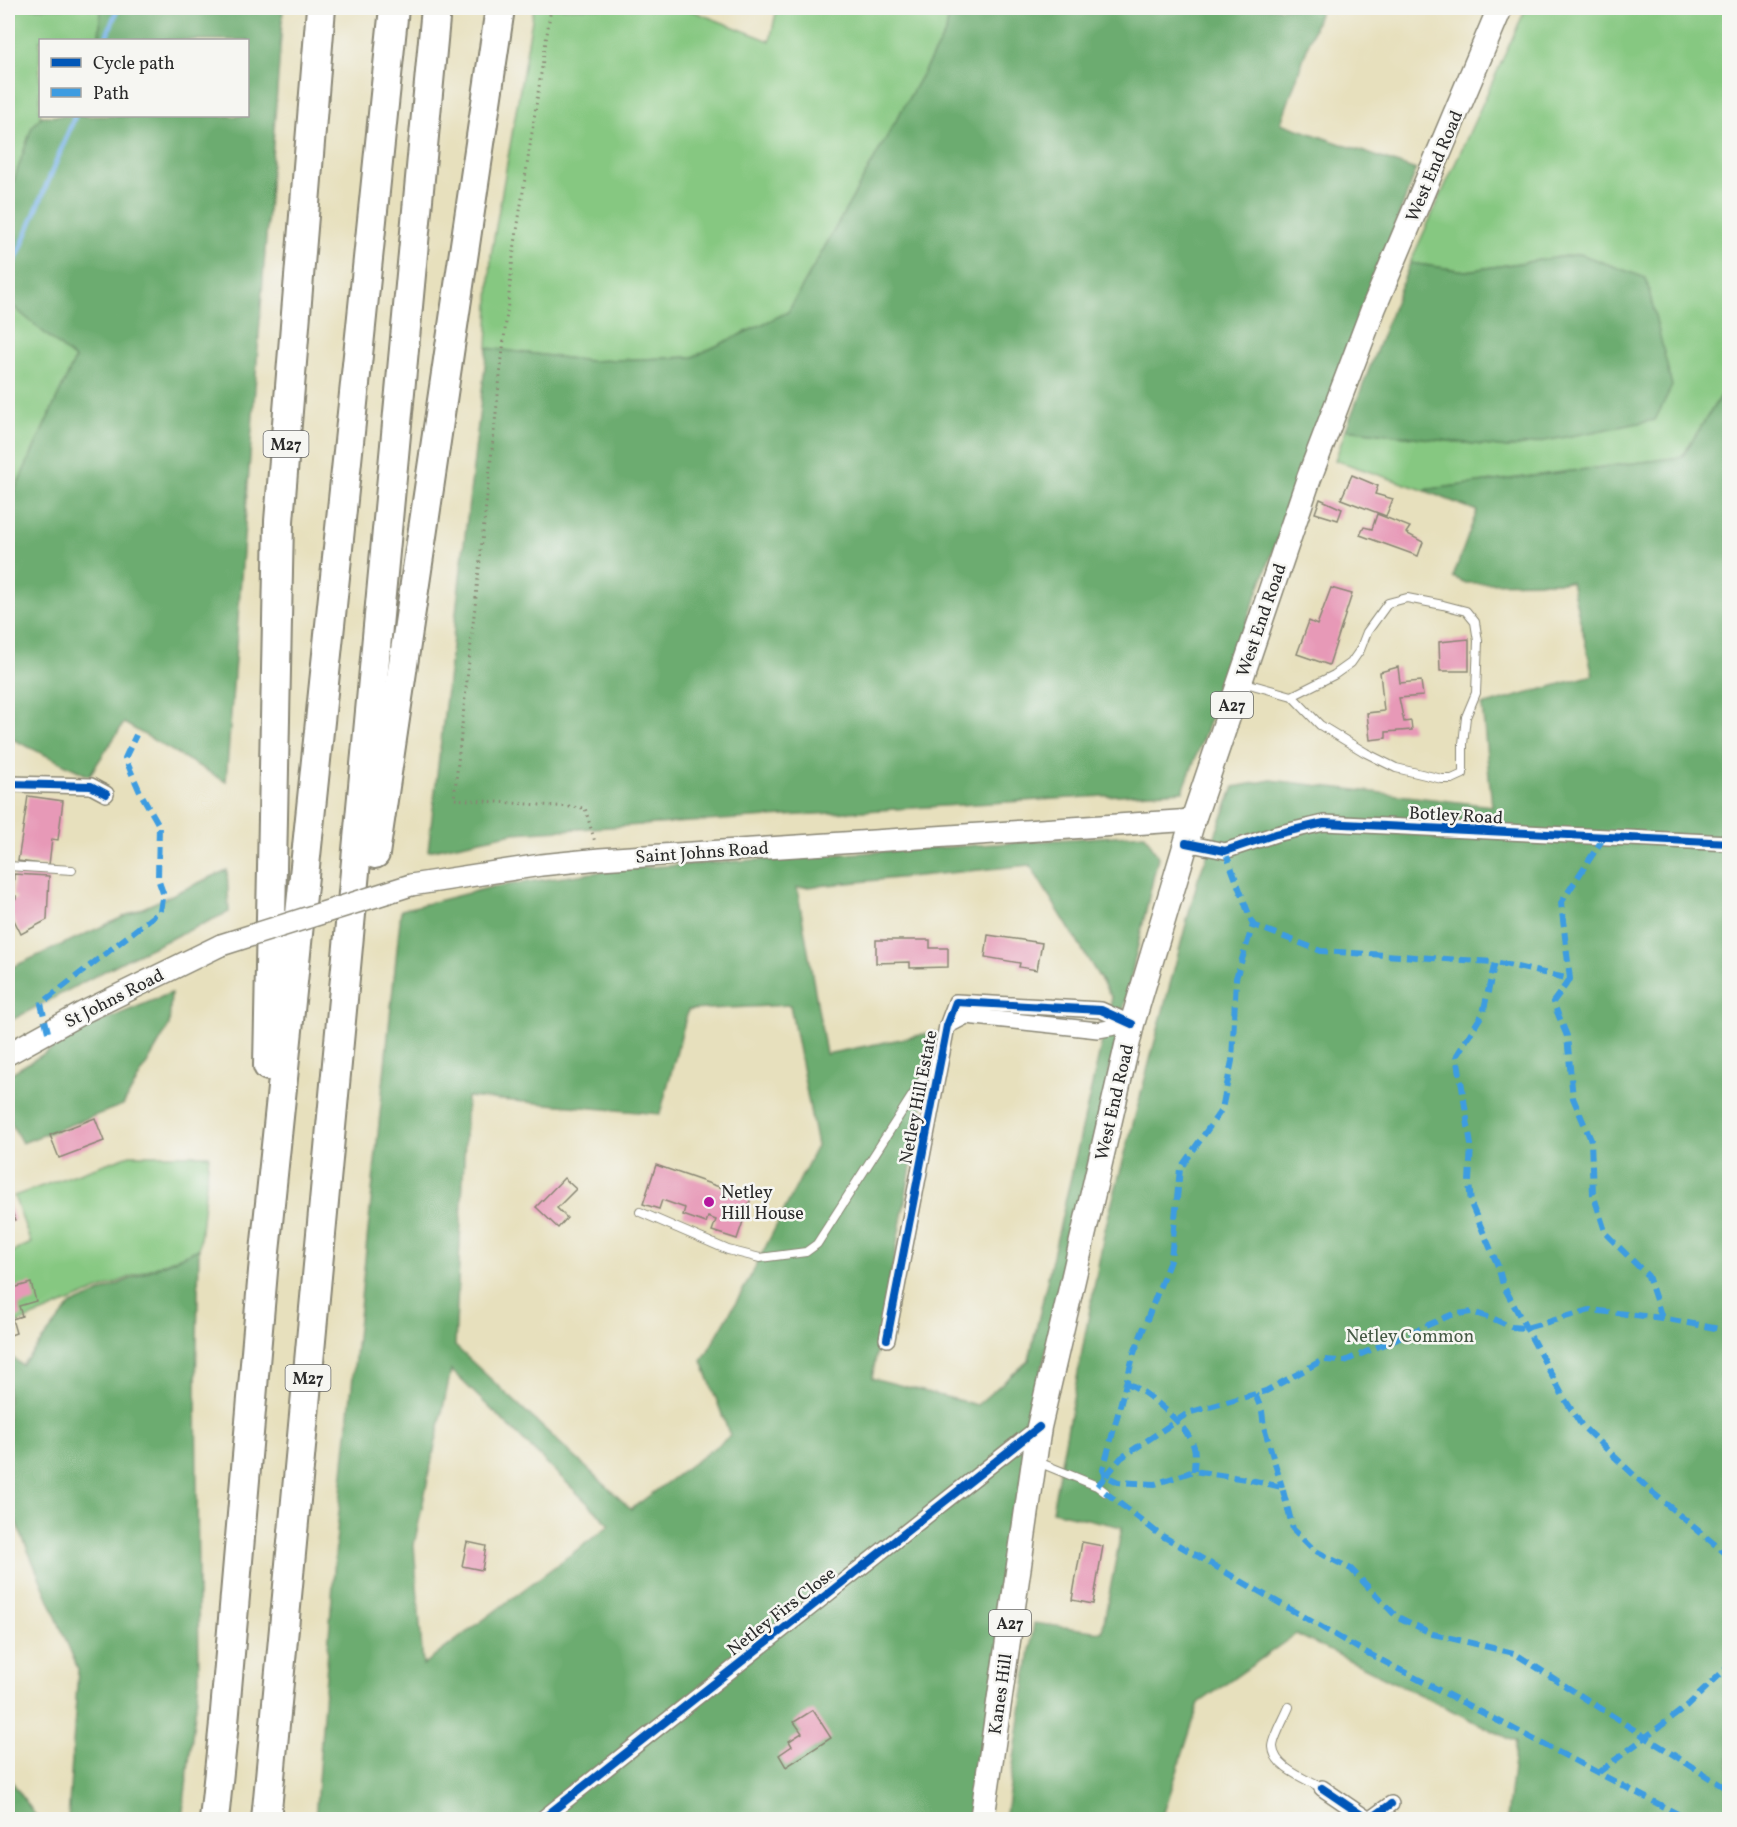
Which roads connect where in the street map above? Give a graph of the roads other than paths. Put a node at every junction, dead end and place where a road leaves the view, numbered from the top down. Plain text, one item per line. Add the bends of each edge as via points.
1 (321, 8) edge
2 (394, 8) edge
3 (436, 8) edge
4 (500, 8) edge
5 (1500, 8) edge
6 (1240, 681) junction
7 (1293, 696) junction
8 (8, 784) edge
9 (106, 794) dead end
10 (1193, 820) junction
11 (1186, 843) junction
12 (1730, 843) edge
13 (8, 866) edge
14 (72, 870) dead end
15 (221, 945) joint
16 (1132, 1024) junction
17 (943, 1048) junction
18 (8, 1054) edge
19 (328, 1178) junction
20 (640, 1212) dead end
21 (263, 1271) junction
22 (887, 1339) dead end
23 (1039, 1427) junction
24 (1034, 1461) junction
25 (1105, 1492) dead end
26 (1289, 1707) dead end
27 (1322, 1788) joint
28 (1391, 1804) dead end
29 (214, 1820) edge
30 (266, 1820) edge
31 (541, 1820) edge
32 (982, 1820) edge

1 - 21 highway, M27 via 279,520
2 - 21 highway, M27
3 - 19 highway, M27
4 - 19 highway, M27
5 - 6 main road, West End Road / A27 via 1370,317 1309,478
6 - 7 lane
6 - 10 main road, West End Road / A27
7 - 7 lane via 1351,663 1388,603 1407,598 1466,611 1475,622 1476,693 1466,717 1463,774 1452,779 1396,768 1366,753 1320,725
8 - 9 street via 91,786
10 - 11 main road, West End Road / A27
10 - 15 main road, Saint Johns Road, bridge via 541,865 411,885
11 - 12 street, Botley Road via 1225,851 1324,823
11 - 16 main road, West End Road / A27
13 - 14 lane
15 - 18 main road, St Johns Road
16 - 17 street, Netley Hill Estate via 1098,1030 966,1016 947,1026
16 - 23 main road, West End Road / A27
17 - 20 lane via 817,1244 806,1252 760,1258 728,1250
17 - 22 street, Netley Hill Estate
19 - 30 highway, M27
21 - 29 highway, M27
23 - 24 main road, Kanes Hill / A27
23 - 31 street, Netley Firs Close
24 - 25 lane
24 - 32 main road, Kanes Hill / A27
26 - 27 lane via 1273,1745 1275,1756 1281,1764
27 - 28 street via 1369,1820

